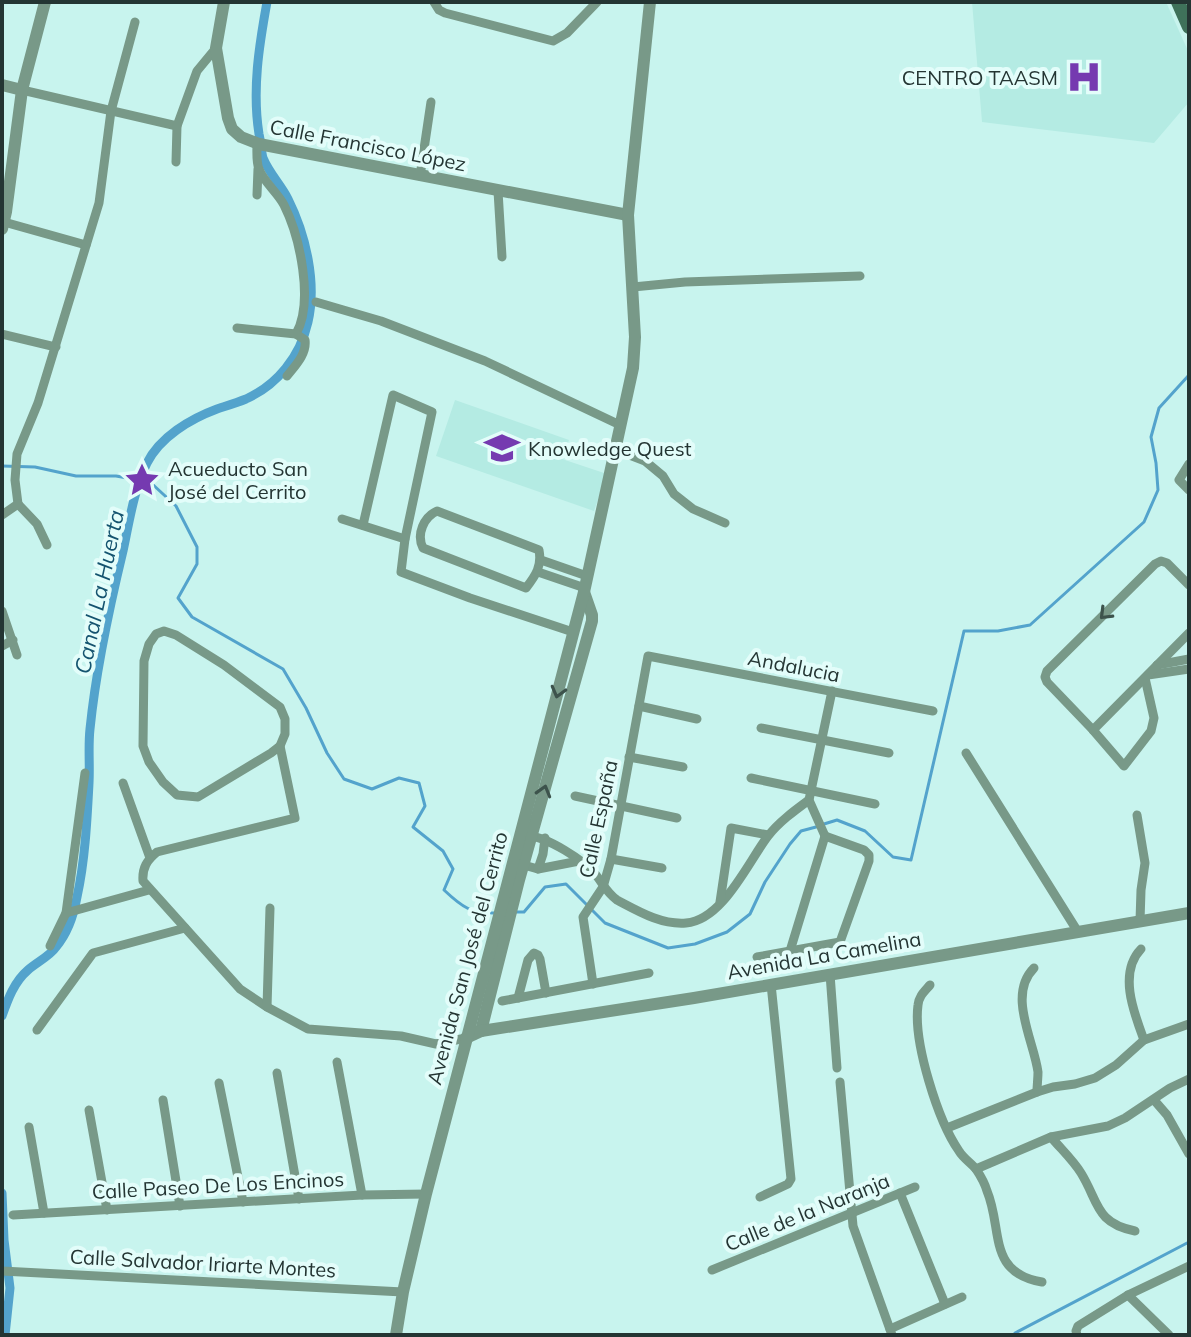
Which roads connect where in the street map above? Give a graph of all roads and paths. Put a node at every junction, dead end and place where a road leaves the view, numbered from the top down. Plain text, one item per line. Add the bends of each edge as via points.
1 (45, 2) edge
2 (224, 2) edge
3 (434, 2) edge
4 (597, 2) edge
5 (650, 2) edge
6 (1178, 2) edge
7 (135, 22) dead end
8 (1189, 27) edge
9 (216, 48) junction
10 (2, 85) edge
11 (22, 90) junction
12 (431, 102) dead end
13 (111, 111) junction
14 (177, 126) junction
15 (260, 144) junction
16 (176, 162) dead end
17 (258, 169) junction
18 (420, 176) junction
19 (498, 191) junction
20 (257, 195) dead end
21 (628, 215) junction
22 (4, 218) edge
23 (86, 245) junction
24 (502, 257) dead end
25 (860, 276) dead end
26 (633, 287) junction
27 (316, 302) dead end
28 (237, 328) dead end
29 (2, 334) edge
30 (300, 337) junction
31 (56, 347) junction
32 (287, 376) dead end
33 (620, 425) junction
34 (614, 449) junction
35 (1189, 464) edge
36 (1189, 490) edge
37 (18, 504) junction
38 (2, 515) edge
39 (342, 519) dead end
40 (725, 523) dead end
41 (363, 525) junction
42 (405, 539) junction
43 (47, 545) dead end
44 (541, 560) junction
45 (538, 572) junction
46 (585, 585) junction
47 (1189, 585) edge
48 (2, 611) edge
49 (577, 616) junction
50 (592, 621) junction
51 (573, 632) junction
52 (1189, 633) edge
53 (13, 640) junction
54 (2, 646) edge
55 (17, 655) dead end
56 (648, 656) joint
57 (1189, 659) edge
58 (1157, 665) junction
59 (1189, 669) edge
60 (1147, 676) junction
61 (832, 691) junction
62 (639, 706) junction
63 (933, 711) dead end
64 (697, 719) dead end
65 (761, 728) dead end
66 (1093, 730) junction
67 (821, 740) junction
68 (280, 746) junction
69 (889, 753) dead end
70 (966, 753) dead end
71 (629, 757) junction
72 (683, 767) dead end
73 (85, 773) dead end
74 (751, 778) dead end
75 (123, 783) dead end
76 (810, 795) junction
77 (575, 796) dead end
78 (875, 804) dead end
79 (620, 807) junction
80 (1137, 815) dead end
81 (677, 818) dead end
82 (824, 833) junction
83 (768, 835) junction
84 (532, 837) junction
85 (150, 858) junction
86 (611, 859) junction
87 (579, 861) junction
88 (518, 863) junction
89 (662, 868) dead end
90 (538, 869) junction
91 (603, 887) junction
92 (149, 890) junction
93 (719, 904) junction
94 (270, 908) dead end
95 (67, 913) junction
96 (1189, 913) edge
97 (503, 921) junction
98 (1140, 921) junction
99 (185, 928) junction
100 (1078, 932) junction
101 (50, 946) dead end
102 (1141, 949) dead end
103 (790, 951) junction
104 (757, 957) dead end
105 (1034, 968) dead end
106 (649, 973) dead end
107 (830, 974) junction
108 (593, 984) junction
109 (771, 984) junction
110 (930, 985) dead end
111 (546, 993) junction
112 (518, 998) junction
113 (502, 1001) dead end
114 (267, 1007) junction
115 (1189, 1024) edge
116 (37, 1030) dead end
117 (481, 1031) junction
118 (466, 1038) junction
119 (1144, 1040) junction
120 (337, 1062) dead end
121 (837, 1068) dead end
122 (277, 1073) dead end
123 (1189, 1079) edge
124 (840, 1082) dead end
125 (219, 1083) dead end
126 (1037, 1092) junction
127 (163, 1100) dead end
128 (1154, 1100) junction
129 (89, 1110) dead end
130 (29, 1127) dead end
131 (947, 1128) junction
132 (1051, 1137) junction
133 (1189, 1154) edge
134 (976, 1169) junction
135 (915, 1187) dead end
136 (900, 1193) junction
137 (426, 1194) junction
138 (362, 1195) junction
139 (760, 1197) dead end
140 (299, 1199) junction
141 (243, 1202) junction
142 (180, 1206) junction
143 (107, 1210) junction
144 (44, 1213) junction
145 (852, 1213) junction
146 (13, 1215) dead end
147 (1135, 1231) dead end
148 (1189, 1266) edge
149 (712, 1270) dead end
150 (2, 1271) edge
151 (1042, 1282) dead end
152 (403, 1292) junction
153 (1128, 1295) junction
154 (962, 1297) dead end
155 (945, 1304) junction
156 (891, 1332) edge
157 (396, 1335) edge
158 (1077, 1335) edge
159 (1169, 1335) edge

1 - 11 street
2 - 9 street, Calle Francisco López
3 - 4 street via 445,13 553,41
5 - 21 street, Avenida San José del Cerrito
6 - 8 main road
7 - 13 street
9 - 14 street via 197,71
9 - 15 street, Calle Francisco López via 232,129
10 - 11 street
11 - 13 street
11 - 22 street
12 - 18 street
13 - 14 street
13 - 23 street via 99,203
14 - 16 street
15 - 17 street
15 - 18 street, Calle Francisco López
17 - 20 street
17 - 30 street via 283,202 295,232 305,289
18 - 19 street, Calle Francisco López
19 - 21 street, Calle Francisco López
19 - 24 street
21 - 26 street, Avenida San José del Cerrito
22 - 23 street
23 - 31 street
25 - 26 street
26 - 33 street, Avenida San José del Cerrito via 633,368
27 - 33 street via 485,361
28 - 30 street
29 - 31 street
30 - 32 street via 306,347
31 - 37 street via 17,454
33 - 34 street, Avenida San José del Cerrito
34 - 40 street via 645,461 693,509
34 - 46 street, Avenida San José del Cerrito
35 - 36 street via 1179,480
37 - 38 street
37 - 43 street
39 - 41 street
41 - 42 street
41 - 42 street via 393,395 432,412
42 - 51 street via 401,572
44 - 45 street
44 - 45 street via 539,550 437,511 422,526 423,548 526,588
44 - 46 street
45 - 46 street
46 - 49 street, Avenida San José del Cerrito
46 - 50 street, Avenida San José del Cerrito
47 -> 66 street via 1167,563 1155,564 1047,671 1047,682
48 - 53 street
49 - 50 street via 585,612
49 - 51 street, Avenida San José del Cerrito
84 -> 50 street, Avenida San José del Cerrito
51 -> 84 street, Avenida San José del Cerrito
52 - 58 street
53 - 54 street
53 - 55 street
56 - 61 street, Andalucia
56 - 62 street, Calle España
57 - 58 street
58 - 60 street
59 - 60 street
60 - 66 street
60 - 66 street via 1151,731 1124,766
61 - 63 street, Andalucia
61 - 67 street
62 - 64 street
62 - 71 street, Calle España
65 - 67 street
67 - 69 street
67 - 76 street
68 - 68 street via 285,734 280,707 176,635 156,634 144,661 143,746 149,762 177,795 198,797
68 - 85 street via 295,818
70 - 100 street
71 - 72 street
71 - 79 street, Calle España
73 - 95 street
74 - 76 street
75 - 85 street
76 - 78 street
76 - 82 street
76 - 83 street
77 - 79 street
79 - 81 street
79 - 86 street, Calle España
80 - 98 street via 1145,863
82 - 103 street
82 - 103 street via 864,850 869,861 840,942
83 - 93 street
83 - 93 street via 731,828
84 - 87 street, Calle España
84 - 88 street, Avenida San José del Cerrito
84 - 90 street
85 - 92 street via 142,873
86 - 89 street
86 - 91 street, Calle España
87 - 90 street, Calle España
87 - 91 street
88 - 90 street, Calle España
88 - 97 street, Avenida San José del Cerrito
91 - 93 street via 617,900 666,922 688,923
91 - 108 street, Calle España via 582,921
92 - 95 street
92 - 99 street
94 - 114 street
95 - 101 street
96 - 98 street, Avenida La Camelina
97 - 117 street, Avenida San José del Cerrito
97 - 118 street, Avenida San José del Cerrito
98 - 100 street, Avenida La Camelina
99 - 114 street via 240,989
99 - 116 street via 93,953
100 - 107 street, Avenida La Camelina
102 - 119 street via 1133,960 1129,993
103 - 104 street
105 - 126 street via 1022,990
106 - 108 street
107 - 109 street, Avenida La Camelina
107 - 121 street
108 - 111 street
109 - 117 street, Avenida La Camelina
109 - 139 street via 791,1179
110 - 131 street via 918,1006 919,1043
111 - 112 street
111 - 112 street via 540,959 534,953
112 - 113 street
114 - 118 street via 308,1029 436,1044
115 - 119 street
117 - 118 street, Avenida La Camelina
118 - 137 street, Avenida San José del Cerrito
119 - 126 street via 1095,1078
120 - 138 street
122 - 140 street
123 - 128 street
124 - 145 street
125 - 141 street
126 - 131 street
127 - 142 street
128 - 132 street via 1108,1126
128 - 133 street
129 - 143 street
130 - 144 street
131 - 134 street
132 - 134 street
132 - 147 street via 1082,1174 1105,1217 1119,1228
134 - 151 street via 988,1192 1005,1259 1026,1279
135 - 136 street, Calle de la Naranja
136 - 145 street, Calle de la Naranja
136 - 155 street
137 - 138 street, Calle Paseo De Los Encinos
137 - 152 street, Avenida San José del Cerrito
138 - 140 street, Calle Paseo De Los Encinos
140 - 141 street, Calle Paseo De Los Encinos
141 - 142 street, Calle Paseo De Los Encinos
142 - 143 street, Calle Paseo De Los Encinos
143 - 144 street, Calle Paseo De Los Encinos
144 - 146 street, Calle Paseo De Los Encinos
145 - 149 street, Calle de la Naranja
145 - 156 street
148 - 153 street
150 - 152 street, Calle Salvador Iriarte Montes
152 - 157 street, Avenida San José del Cerrito
153 - 158 street via 1078,1326
153 - 159 street
154 - 155 street
155 - 156 street

